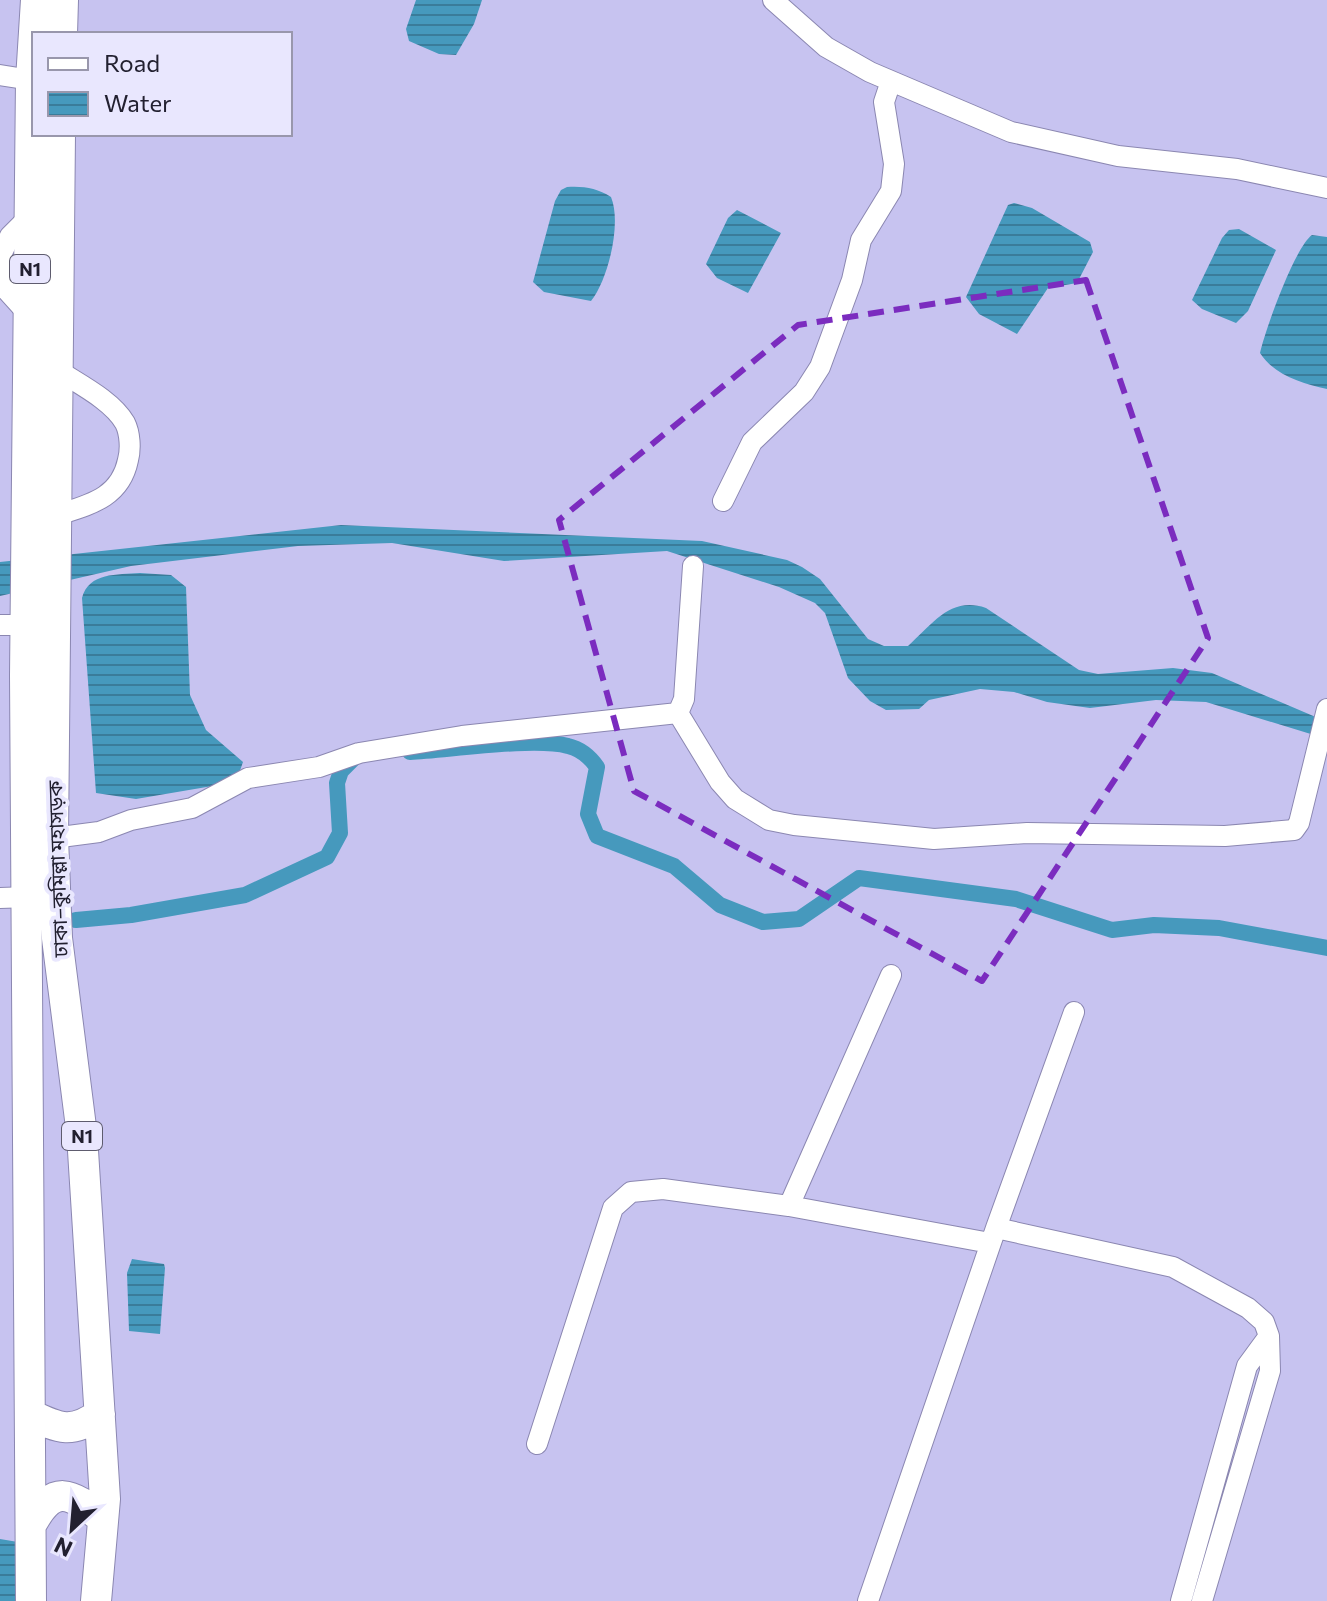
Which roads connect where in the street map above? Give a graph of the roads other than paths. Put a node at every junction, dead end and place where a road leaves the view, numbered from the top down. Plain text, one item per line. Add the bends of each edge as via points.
1 (22, 0) edge
2 (36, 0) edge
3 (63, 0) edge
4 (773, 0) edge
5 (34, 32) edge
6 (62, 32) edge
7 (32, 44) edge
8 (32, 64) edge
9 (0, 75) edge
10 (31, 80) junction
11 (891, 81) junction
12 (60, 136) edge
13 (1327, 188) edge
14 (30, 216) junction
15 (0, 260) edge
16 (30, 316) junction
17 (56, 369) junction
18 (723, 501) dead end
19 (45, 531) junction
20 (693, 566) dead end
21 (26, 616) edge
22 (1327, 709) edge
23 (678, 713) junction
24 (53, 838) junction
25 (15, 897) edge
26 (891, 975) dead end
27 (1074, 1012) dead end
28 (789, 1206) junction
29 (993, 1236) junction
30 (1269, 1336) junction
31 (100, 1414) junction
32 (31, 1415) junction
33 (537, 1444) dead end
34 (103, 1519) junction
35 (31, 1525) junction
36 (31, 1601) edge
37 (96, 1601) edge
38 (868, 1601) edge
39 (1181, 1601) edge
40 (1202, 1601) edge

1 - 7 highway
2 - 5 highway, N1
3 - 6 highway
4 - 11 street via 826,47
8 - 10 highway, N1
9 - 10 street
10 - 14 highway, N1
11 - 13 street via 1011,132 1118,156 1237,169
11 - 18 street via 884,102 894,164 891,191 861,240 820,367 804,392 752,442
12 - 17 highway, N1
14 - 15 street via 10,236
14 - 16 highway, N1
15 - 16 street via 1,284
16 - 19 highway, N1
17 - 19 highway, N1
17 - 19 street via 124,421 130,455 110,496
19 - 21 highway, N1
20 - 23 street via 684,699
21 - 24 highway, ঢাকা–কুমিল্লা মহাসড়ক / N1
21 - 25 highway, ঢাকা–কুমিল্লা মহাসড়ক / N1
22 - 23 street via 1294,830 934,839 794,825 748,810 720,782
23 - 24 street via 462,736 359,753 319,767 248,778 192,808
24 - 31 highway, ঢাকা–কুমিল্লা মহাসড়ক / N1 via 57,938 82,1135
25 - 32 highway, ঢাকা–কুমিল্লা মহাসড়ক / N1
26 - 28 street
27 - 29 street
28 - 29 street
28 - 33 street via 663,1189 631,1192 613,1208
29 - 30 street via 1173,1267 1248,1308 1264,1322
29 - 38 street
30 - 39 street via 1247,1366
30 - 40 street via 1270,1371
31 - 32 highway via 69,1428
31 - 34 highway, ঢাকা–কুমিল্লা মহাসড়ক / N1
32 - 35 highway, ঢাকা–কুমিল্লা মহাসড়ক / N1
34 - 35 highway via 67,1495 53,1496
34 - 37 highway, ঢাকা–কুমিল্লা মহাসড়ক / N1
35 - 36 highway, ঢাকা–কুমিল্লা মহাসড়ক / N1

